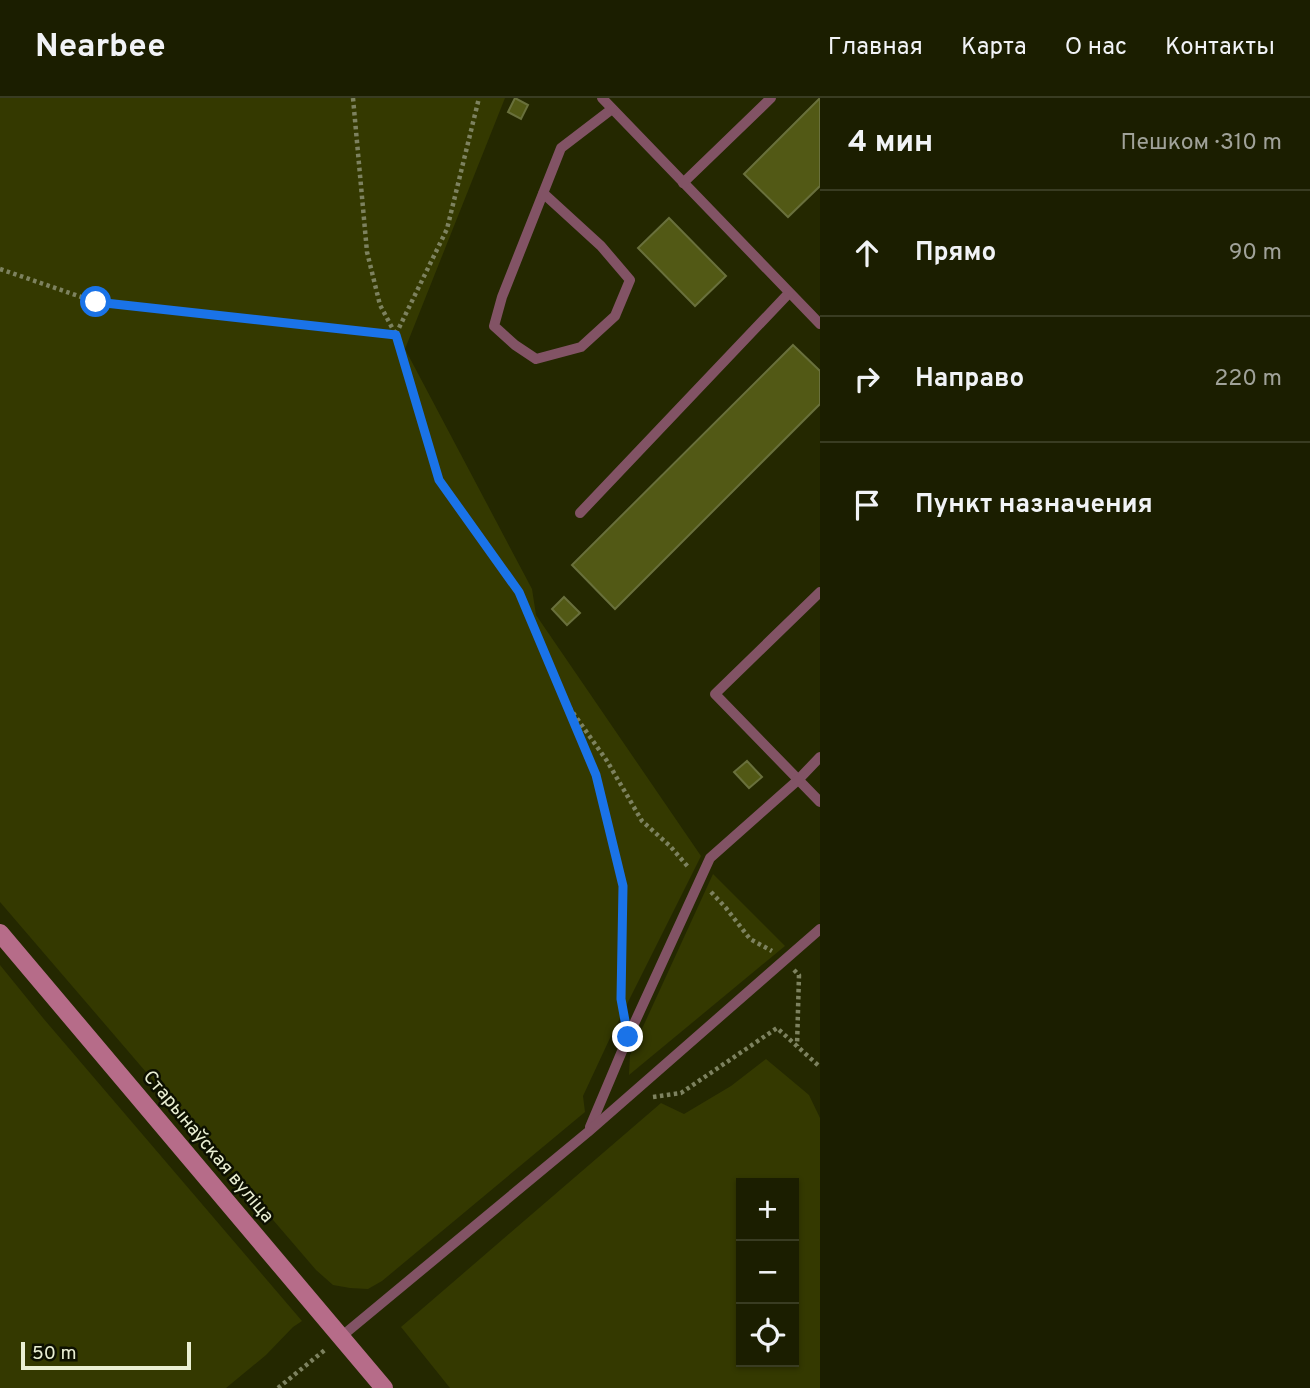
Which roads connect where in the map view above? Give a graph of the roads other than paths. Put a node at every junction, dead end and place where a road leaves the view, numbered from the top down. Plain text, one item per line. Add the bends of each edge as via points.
1 (602, 98) edge
2 (771, 98) edge
3 (612, 109) junction
4 (683, 183) junction
5 (543, 193) junction
6 (789, 293) junction
7 (820, 324) edge
8 (580, 513) dead end
9 (820, 592) edge
10 (820, 757) edge
11 (798, 780) junction
12 (820, 802) edge
13 (820, 929) edge
14 (0, 933) edge
15 (588, 1132) junction
16 (342, 1336) junction
17 (384, 1388) edge

1 - 3 lane
2 - 4 lane
3 - 4 lane
3 - 5 lane via 561,148
4 - 6 lane
5 - 5 lane via 494,326 536,359 581,347 615,316 630,280 601,246
6 - 7 lane
6 - 8 lane
9 - 11 lane via 715,694
10 - 11 lane
11 - 12 lane
11 - 15 lane via 710,858
13 - 15 lane
14 - 16 main road, Старынаўская вуліца
15 - 16 lane
16 - 17 main road, Старынаўская вуліца

